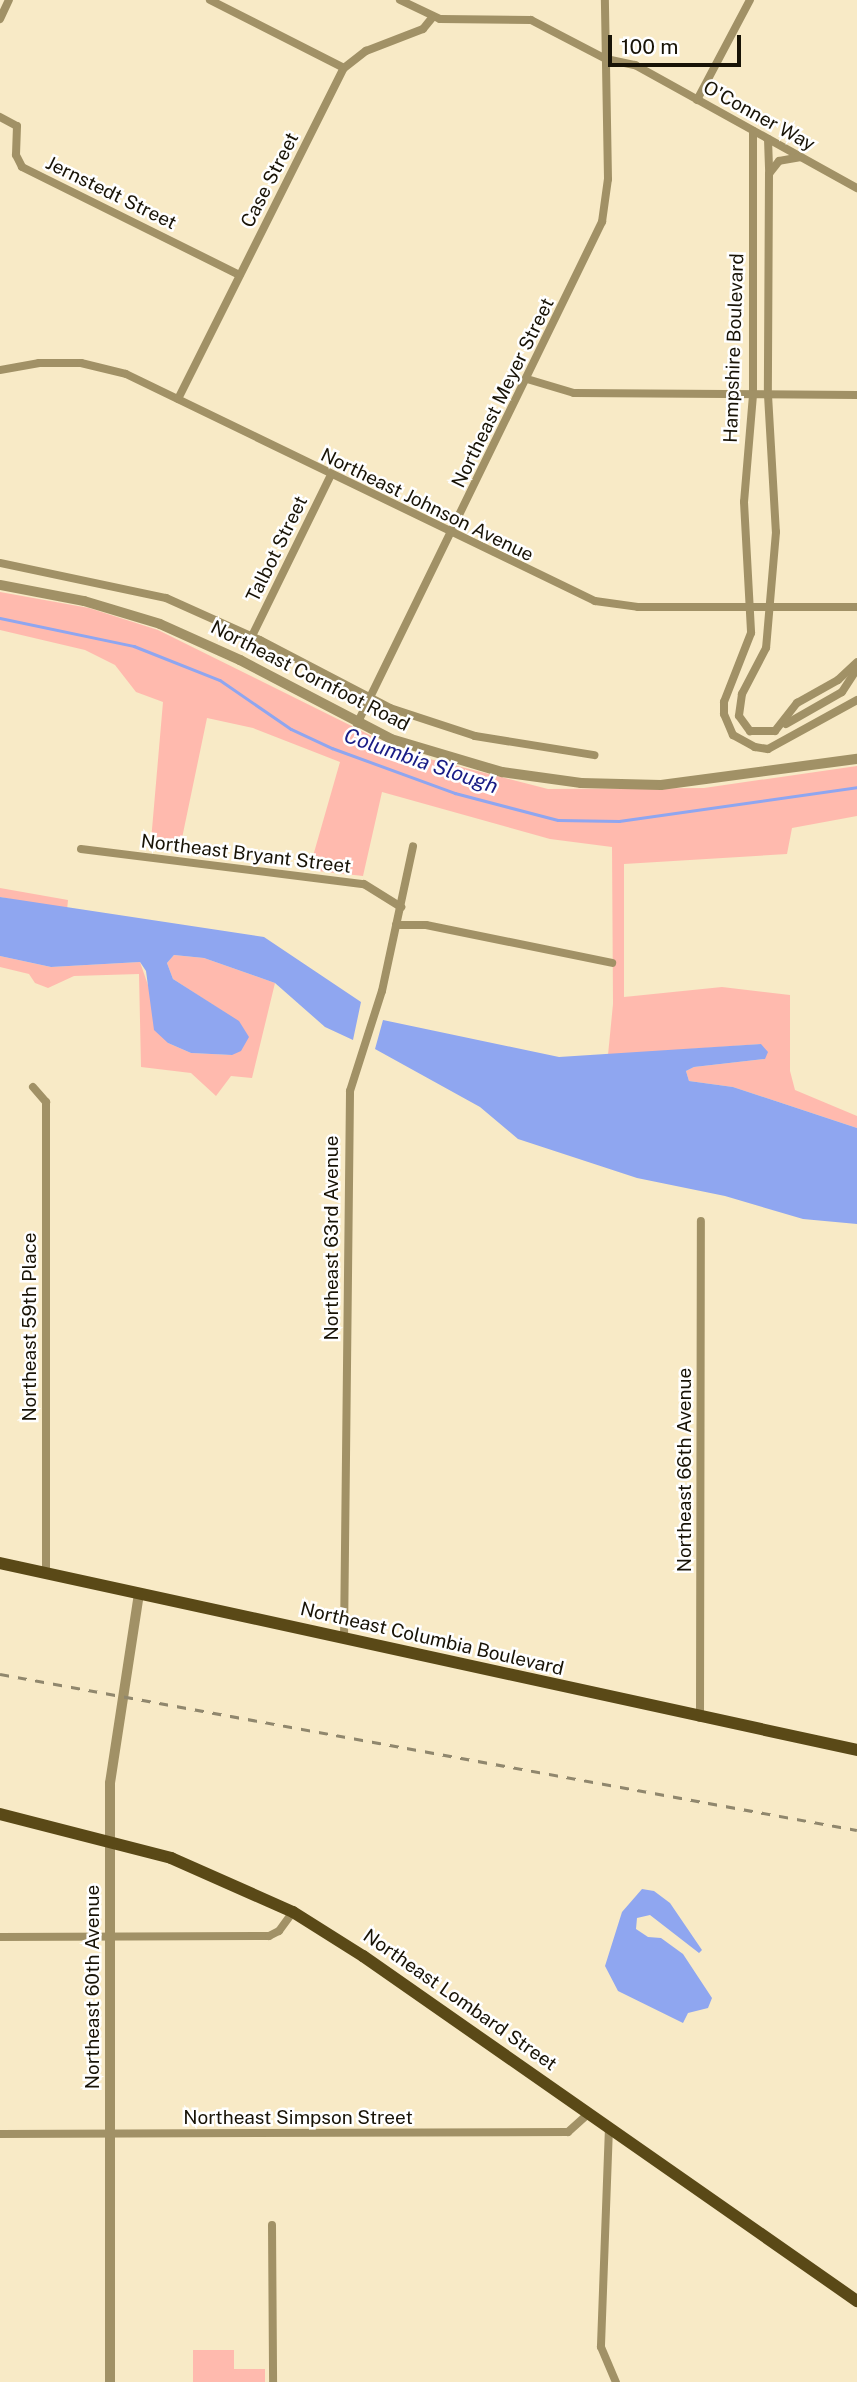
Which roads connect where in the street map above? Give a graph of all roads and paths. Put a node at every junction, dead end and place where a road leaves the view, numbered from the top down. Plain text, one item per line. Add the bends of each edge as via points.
1 (9, 0) edge
2 (210, 0) edge
3 (400, 0) edge
4 (605, 0) edge
5 (750, 0) edge
6 (432, 18) junction
7 (0, 19) edge
8 (606, 59) junction
9 (344, 68) junction
10 (697, 100) junction
11 (0, 117) edge
12 (753, 131) junction
13 (768, 139) junction
14 (801, 157) junction
15 (769, 174) junction
16 (857, 188) edge
17 (240, 275) junction
18 (0, 370) edge
19 (527, 379) junction
20 (752, 395) junction
21 (768, 395) junction
22 (857, 395) edge
23 (178, 399) junction
24 (331, 475) junction
25 (451, 534) junction
26 (0, 563) edge
27 (0, 585) edge
28 (857, 607) edge
29 (752, 608) junction
30 (768, 608) junction
31 (252, 636) junction
32 (857, 662) edge
33 (857, 669) edge
34 (369, 698) junction
35 (857, 700) edge
36 (357, 724) junction
37 (782, 727) junction
38 (594, 755) dead end
39 (857, 759) edge
40 (413, 846) dead end
41 (81, 849) dead end
42 (401, 907) junction
43 (396, 925) junction
44 (612, 963) dead end
45 (33, 1087) dead end
46 (701, 1221) dead end
47 (0, 1563) edge
48 (46, 1573) junction
49 (139, 1593) junction
50 (344, 1639) junction
51 (701, 1718) junction
52 (857, 1751) edge
53 (0, 1814) edge
54 (110, 1840) junction
55 (293, 1912) junction
56 (0, 1937) edge
57 (110, 1937) junction
58 (589, 2113) junction
59 (608, 2127) junction
60 (0, 2134) edge
61 (110, 2134) junction
62 (272, 2225) dead end
63 (857, 2301) edge
64 (110, 2382) edge
65 (272, 2382) edge
66 (616, 2382) edge

1 - 7 street
2 - 9 street
3 - 6 street
4 - 8 street, Northeast Meyer Street
5 - 10 street
6 - 8 street, O'Conner Way via 526,18
6 - 9 street, Case Street via 423,29 366,51
8 - 10 street, O'Conner Way via 635,65
8 - 19 street, Northeast Meyer Street via 608,179 602,222
9 - 17 street, Case Street
10 - 12 street, O'Conner Way
11 - 17 street, Jernstedt Street via 17,126 16,155 22,167
12 - 13 street, O'Conner Way
12 - 20 street, Hampshire Boulevard
13 - 14 street, O'Conner Way
13 - 15 street, Hampshire Boulevard
14 - 15 street via 779,161
14 - 16 street, O'Conner Way
15 - 21 street, Hampshire Boulevard
17 - 23 street, Case Street
18 - 23 street, Northeast Johnson Avenue via 39,363 80,363 125,374
19 - 20 street via 574,393
19 - 25 street, Northeast Meyer Street
20 - 21 street
20 - 29 street, Hampshire Boulevard via 744,502
21 - 22 street
21 - 30 street, Hampshire Boulevard via 777,502
23 - 24 street, Northeast Johnson Avenue
24 - 25 street, Northeast Johnson Avenue
24 - 31 street, Talbot Street
25 - 29 street, Northeast Johnson Avenue via 595,601 638,607
25 - 34 street, Northeast Meyer Street
26 - 31 street via 166,598
27 - 36 street, Northeast Cornfoot Road via 84,601 160,624 240,660
28 - 30 street, Northeast Johnson Avenue
29 - 30 street, Northeast Johnson Avenue
29 - 35 street, Hampshire Boulevard via 747,650 724,702 733,735 768,749
30 - 37 street, Hampshire Boulevard via 766,648 742,694 739,716 750,731 759,734
31 - 34 street
32 - 37 street via 838,680 797,703
33 - 37 street via 842,692
34 - 36 street, Northeast Meyer Street
34 - 38 street via 475,736
36 - 39 street, Northeast Cornfoot Road via 454,761 581,783 685,783
40 - 42 street, Northeast 63rd Avenue
41 - 42 street, Northeast Bryant Street via 364,884
42 - 43 street, Northeast 63rd Avenue
43 - 44 street via 426,925
43 - 50 street, Northeast 63rd Avenue via 382,991 350,1091
45 - 48 street, Northeast 59th Place via 46,1101
46 - 51 street, Northeast 66th Avenue
47 - 48 main road, Northeast Columbia Boulevard
48 - 49 main road, Northeast Columbia Boulevard
49 - 50 main road, Northeast Columbia Boulevard
49 - 54 street, Northeast 60th Avenue via 113,1755
50 - 51 main road, Northeast Columbia Boulevard
51 - 52 main road, Northeast Columbia Boulevard
53 - 54 main road, Northeast Lombard Street
54 - 55 main road, Northeast Lombard Street via 218,1875
54 - 57 street, Northeast 60th Avenue
55 - 57 street via 279,1931 269,1936
55 - 58 main road, Northeast Lombard Street
56 - 57 street
57 - 61 street, Northeast 60th Avenue
58 - 59 main road, Northeast Lombard Street
58 - 61 street, Northeast Simpson Street via 568,2132
59 - 63 main road, Northeast Lombard Street
59 - 66 street via 601,2347
60 - 61 street, Northeast Simpson Street
61 - 64 street, Northeast 60th Avenue
62 - 65 street

